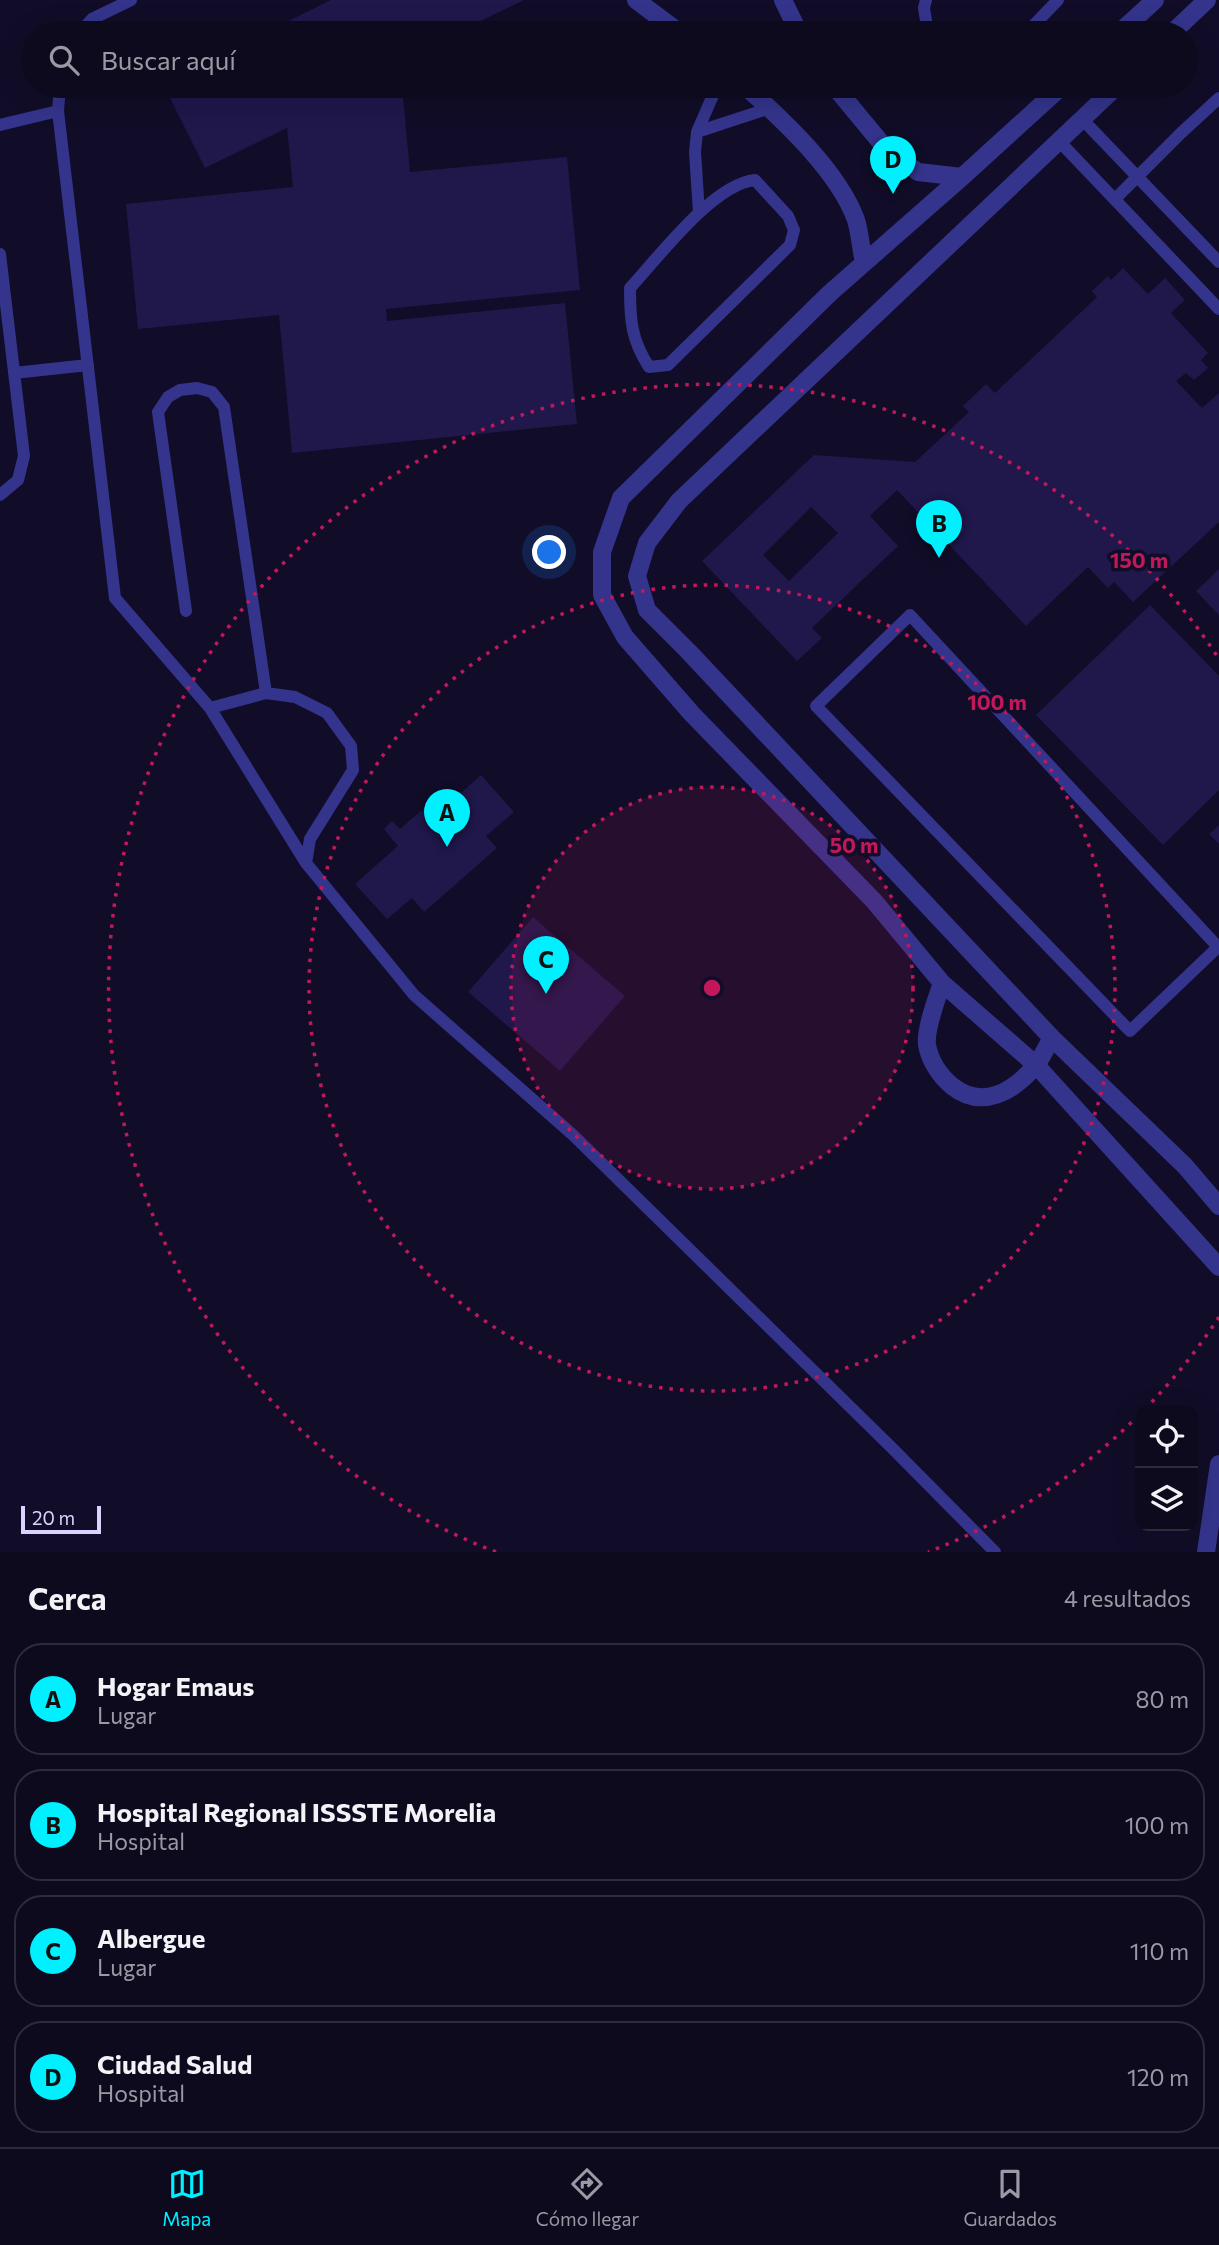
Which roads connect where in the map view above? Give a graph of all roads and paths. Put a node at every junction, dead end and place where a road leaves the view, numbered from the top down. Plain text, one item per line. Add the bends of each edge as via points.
1 (131, 0) edge
2 (657, 0) edge
3 (783, 0) edge
4 (926, 0) edge
5 (1058, 0) edge
6 (1156, 0) edge
7 (1207, 0) edge
8 (637, 1) edge
9 (90, 21) edge
10 (664, 21) edge
11 (793, 21) edge
12 (926, 21) edge
13 (1038, 21) edge
14 (1132, 21) edge
15 (1185, 21) edge
16 (59, 98) edge
17 (712, 98) edge
18 (759, 98) edge
19 (844, 98) edge
20 (1049, 98) edge
21 (1104, 98) edge
22 (1219, 98) edge
23 (770, 108) junction
24 (58, 111) junction
25 (1082, 119) junction
26 (0, 125) edge
27 (697, 132) junction
28 (1059, 141) junction
29 (1138, 175) junction
30 (962, 177) junction
31 (1115, 199) junction
32 (699, 213) junction
33 (0, 254) edge
34 (1219, 262) edge
35 (864, 263) junction
36 (1219, 309) edge
37 (88, 365) junction
38 (14, 373) junction
39 (0, 495) edge
40 (186, 611) dead end
41 (266, 693) junction
42 (210, 708) junction
43 (306, 863) junction
44 (1218, 946) edge
45 (942, 983) junction
46 (1052, 1038) junction
47 (1036, 1065) junction
48 (1219, 1206) edge
49 (1219, 1267) edge
50 (1219, 1464) edge
51 (995, 1552) edge
52 (1206, 1552) edge

1 - 9 lane
2 - 8 street
3 - 11 street
4 - 12 lane
5 - 13 lane
6 - 14 street
7 - 15 street
8 - 10 street
16 - 24 lane
17 - 27 lane
18 - 23 street
19 - 30 street via 887,150 918,172
20 - 30 street
21 - 25 street
22 - 29 lane
23 - 27 lane
23 - 35 street via 835,179 856,220
24 - 26 lane
24 - 37 lane
25 - 28 street
25 - 29 lane
27 - 32 lane
28 - 31 lane
28 - 46 street via 679,501 647,543 637,576 647,610
29 - 31 lane
29 - 34 lane
30 - 35 street
31 - 36 lane
32 - 32 lane via 630,288 630,321 649,367 668,365 790,245 794,230 788,216 755,180 727,189
33 - 38 lane
35 - 45 street via 621,498 602,552 602,595 625,637 691,714 874,901
37 - 38 lane
37 - 42 lane via 115,598
38 - 39 lane via 24,456 18,480
40 - 41 lane via 159,412 168,397 197,388 212,392 224,407
41 - 42 lane
41 - 43 lane via 295,697 327,713 351,746 353,770 310,839
42 - 43 lane
43 - 51 lane via 414,995 573,1135
44 - 44 lane via 1130,1031 816,706 910,615
45 - 47 street
45 - 47 street via 927,1045 940,1076 963,1095 990,1098 1019,1082
46 - 47 street
46 - 48 street via 1185,1166
47 - 49 street
50 - 52 street

